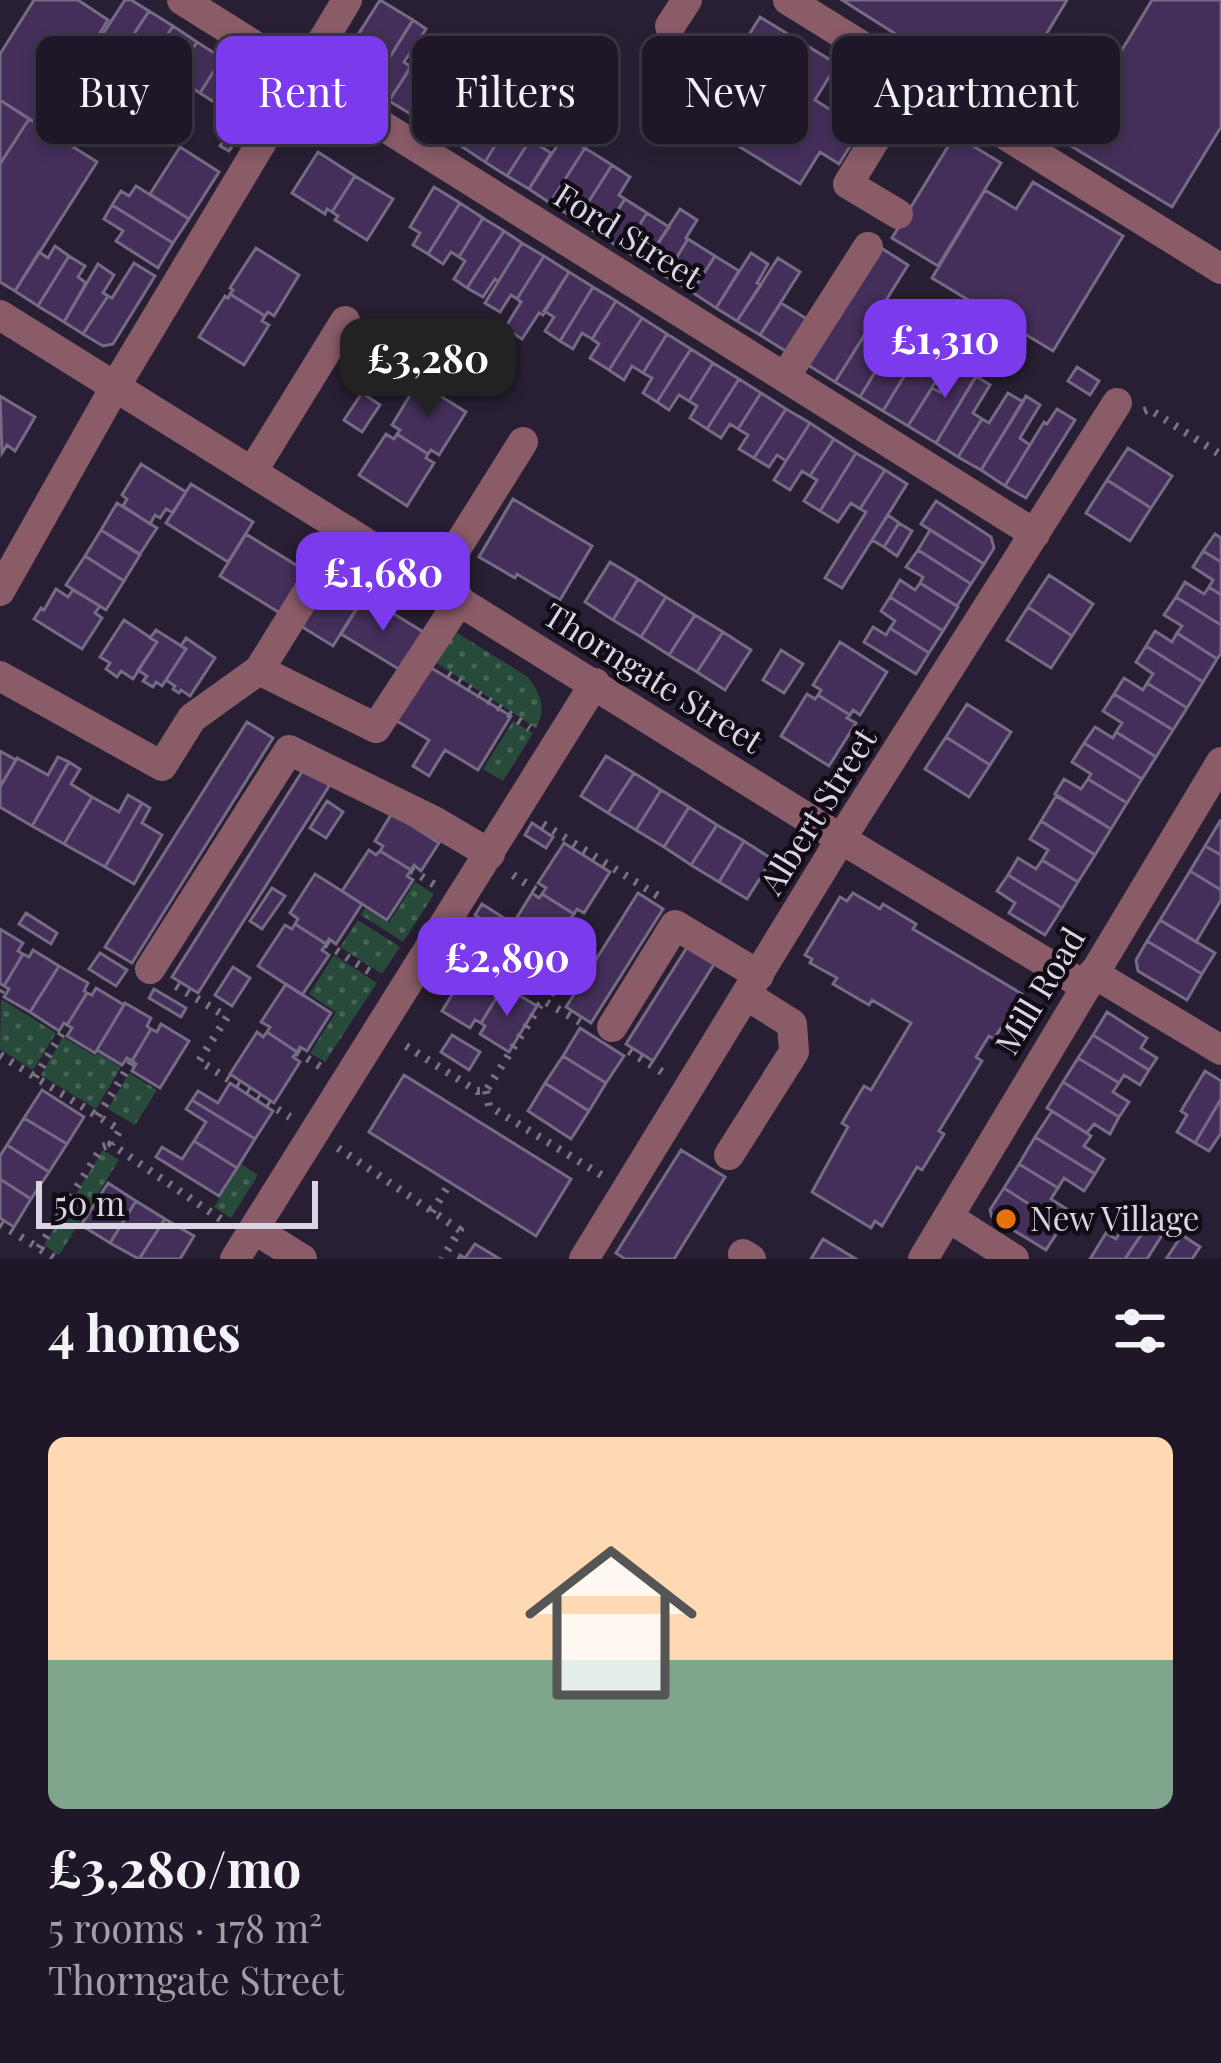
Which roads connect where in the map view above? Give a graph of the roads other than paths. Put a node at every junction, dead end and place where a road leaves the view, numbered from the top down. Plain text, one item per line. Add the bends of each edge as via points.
1 (182, 0) edge
2 (347, 0) edge
3 (687, 0) edge
4 (788, 0) edge
5 (670, 26) dead end
6 (241, 36) edge
7 (326, 36) edge
8 (846, 36) edge
9 (388, 127) edge
10 (261, 144) edge
11 (872, 144) edge
12 (1020, 144) edge
13 (898, 214) dead end
14 (868, 247) dead end
15 (1221, 269) edge
16 (0, 315) edge
17 (346, 321) dead end
18 (785, 377) junction
19 (115, 388) junction
20 (1118, 403) road end
21 (524, 442) dead end
22 (253, 472) junction
23 (346, 530) junction
24 (1035, 534) junction
25 (0, 591) edge
26 (447, 592) junction
27 (259, 670) junction
28 (0, 676) edge
29 (595, 683) junction
30 (1221, 762) edge
31 (841, 839) junction
32 (490, 854) junction
33 (150, 969) road end
34 (1089, 980) junction
35 (752, 985) junction
36 (609, 1035) road end
37 (1221, 1050) edge
38 (729, 1155) dead end
39 (948, 1217) junction
40 (246, 1242) edge
41 (302, 1259) edge
42 (584, 1259) edge
43 (923, 1259) edge
44 (1014, 1259) edge

1 - 6 street, Ford Street
2 - 7 street
3 - 5 street
4 - 8 street
9 - 18 street, Ford Street
10 - 19 street
11 - 13 street via 848,184
12 - 15 street
14 - 18 street
16 - 19 street, Thorngate Street
17 - 22 street
18 - 24 street, Ford Street
19 - 22 street, Thorngate Street
19 - 25 street
20 - 24 street, Albert Street
21 - 26 street
22 - 23 street, Thorngate Street
23 - 26 street, Thorngate Street
23 - 27 street
24 - 31 street, Albert Street
26 - 27 street via 422,658 376,728
26 - 29 street, Thorngate Street
27 - 28 street via 192,718 162,766
29 - 31 street, Thorngate Street
29 - 32 street
30 - 34 street, Mill Road
31 - 34 street, Thorngate Street
31 - 35 street, Albert Street
32 - 33 street via 289,750
32 - 40 street
34 - 37 street, Thorngate Street
34 - 39 street, Mill Road
35 - 36 street via 675,925
35 - 38 street via 792,1024 794,1052
35 - 42 street, Albert Street
39 - 43 street, Mill Road
39 - 44 street
40 - 41 street

